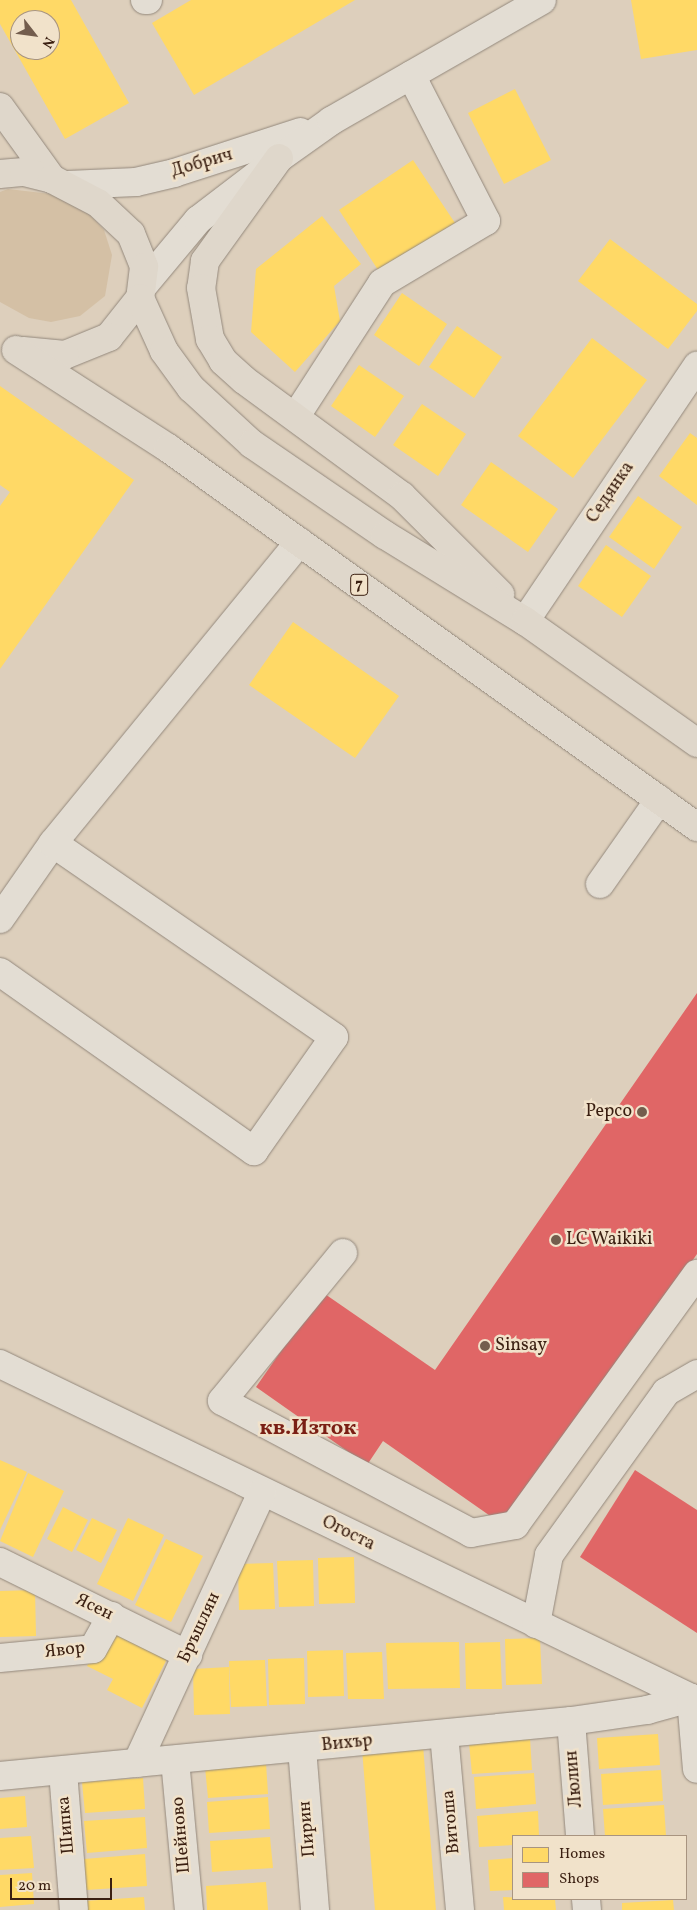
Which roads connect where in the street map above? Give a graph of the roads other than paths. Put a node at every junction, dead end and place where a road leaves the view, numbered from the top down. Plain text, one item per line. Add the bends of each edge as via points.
1 (542, 0) edge
2 (411, 75) junction
3 (0, 107) edge
4 (331, 121) junction
5 (279, 158) junction
6 (0, 174) edge
7 (60, 182) junction
8 (142, 292) junction
9 (8, 347) edge
10 (697, 366) edge
11 (296, 416) junction
12 (299, 542) junction
13 (525, 621) junction
14 (697, 743) edge
15 (659, 800) junction
16 (697, 826) edge
17 (53, 843) junction
18 (600, 884) dead end
19 (0, 919) edge
20 (0, 972) edge
21 (343, 1253) dead end
22 (697, 1274) edge
23 (0, 1364) edge
24 (697, 1374) edge
25 (262, 1493) junction
26 (0, 1562) edge
27 (111, 1616) junction
28 (536, 1624) junction
29 (188, 1655) junction
30 (0, 1658) edge
31 (694, 1699) edge
32 (571, 1721) junction
33 (444, 1734) junction
34 (302, 1748) junction
35 (175, 1760) junction
36 (137, 1763) junction
37 (697, 1769) edge
38 (62, 1771) junction
39 (0, 1776) edge
40 (580, 1835) edge
41 (74, 1910) edge
42 (189, 1910) edge
43 (315, 1910) edge
44 (460, 1910) edge

1 - 2 street, Добрич
2 - 4 street, Добрич
2 - 11 street via 486,221 382,283
3 - 7 main road
4 - 5 street, Добрич
4 - 7 street, Добрич via 174,173 109,185
5 - 8 street, Добрич via 198,220
5 - 11 main road via 205,261 202,313 223,361
6 - 7 main road via 24,172
7 - 8 main road via 119,219 131,234 140,250
8 - 9 main road, 7 via 109,337 88,348 58,356
8 - 13 main road via 164,351 191,388 252,444 385,534
9 - 12 main road, 7 via 168,448
10 - 13 street, Седянка
11 - 13 main road via 402,496
12 - 15 main road, 7
12 - 17 street
13 - 14 main road
15 - 16 main road, 7
15 - 18 street
17 - 19 street
17 - 20 street via 334,1037 254,1151
21 - 22 street via 222,1401 471,1533 515,1525
23 - 25 street, Огоста
24 - 28 street via 666,1392 549,1555
25 - 28 street, Огоста
25 - 29 street, Бръшлян
26 - 27 street, Ясен
27 - 29 street, Ясен
27 - 30 street, Явор via 93,1649
28 - 31 street, Огоста
29 - 36 street, Бръшлян
31 - 32 street, Вихър via 647,1710
31 - 37 street
32 - 33 street, Вихър
32 - 40 street, Люлин
33 - 34 street, Вихър
33 - 44 street, Витоша
34 - 35 street, Вихър
34 - 43 street, Пирин
35 - 36 street, Вихър
35 - 42 street, Шейново
36 - 38 street, Вихър
38 - 39 street, Вихър
38 - 41 street, Шипка

